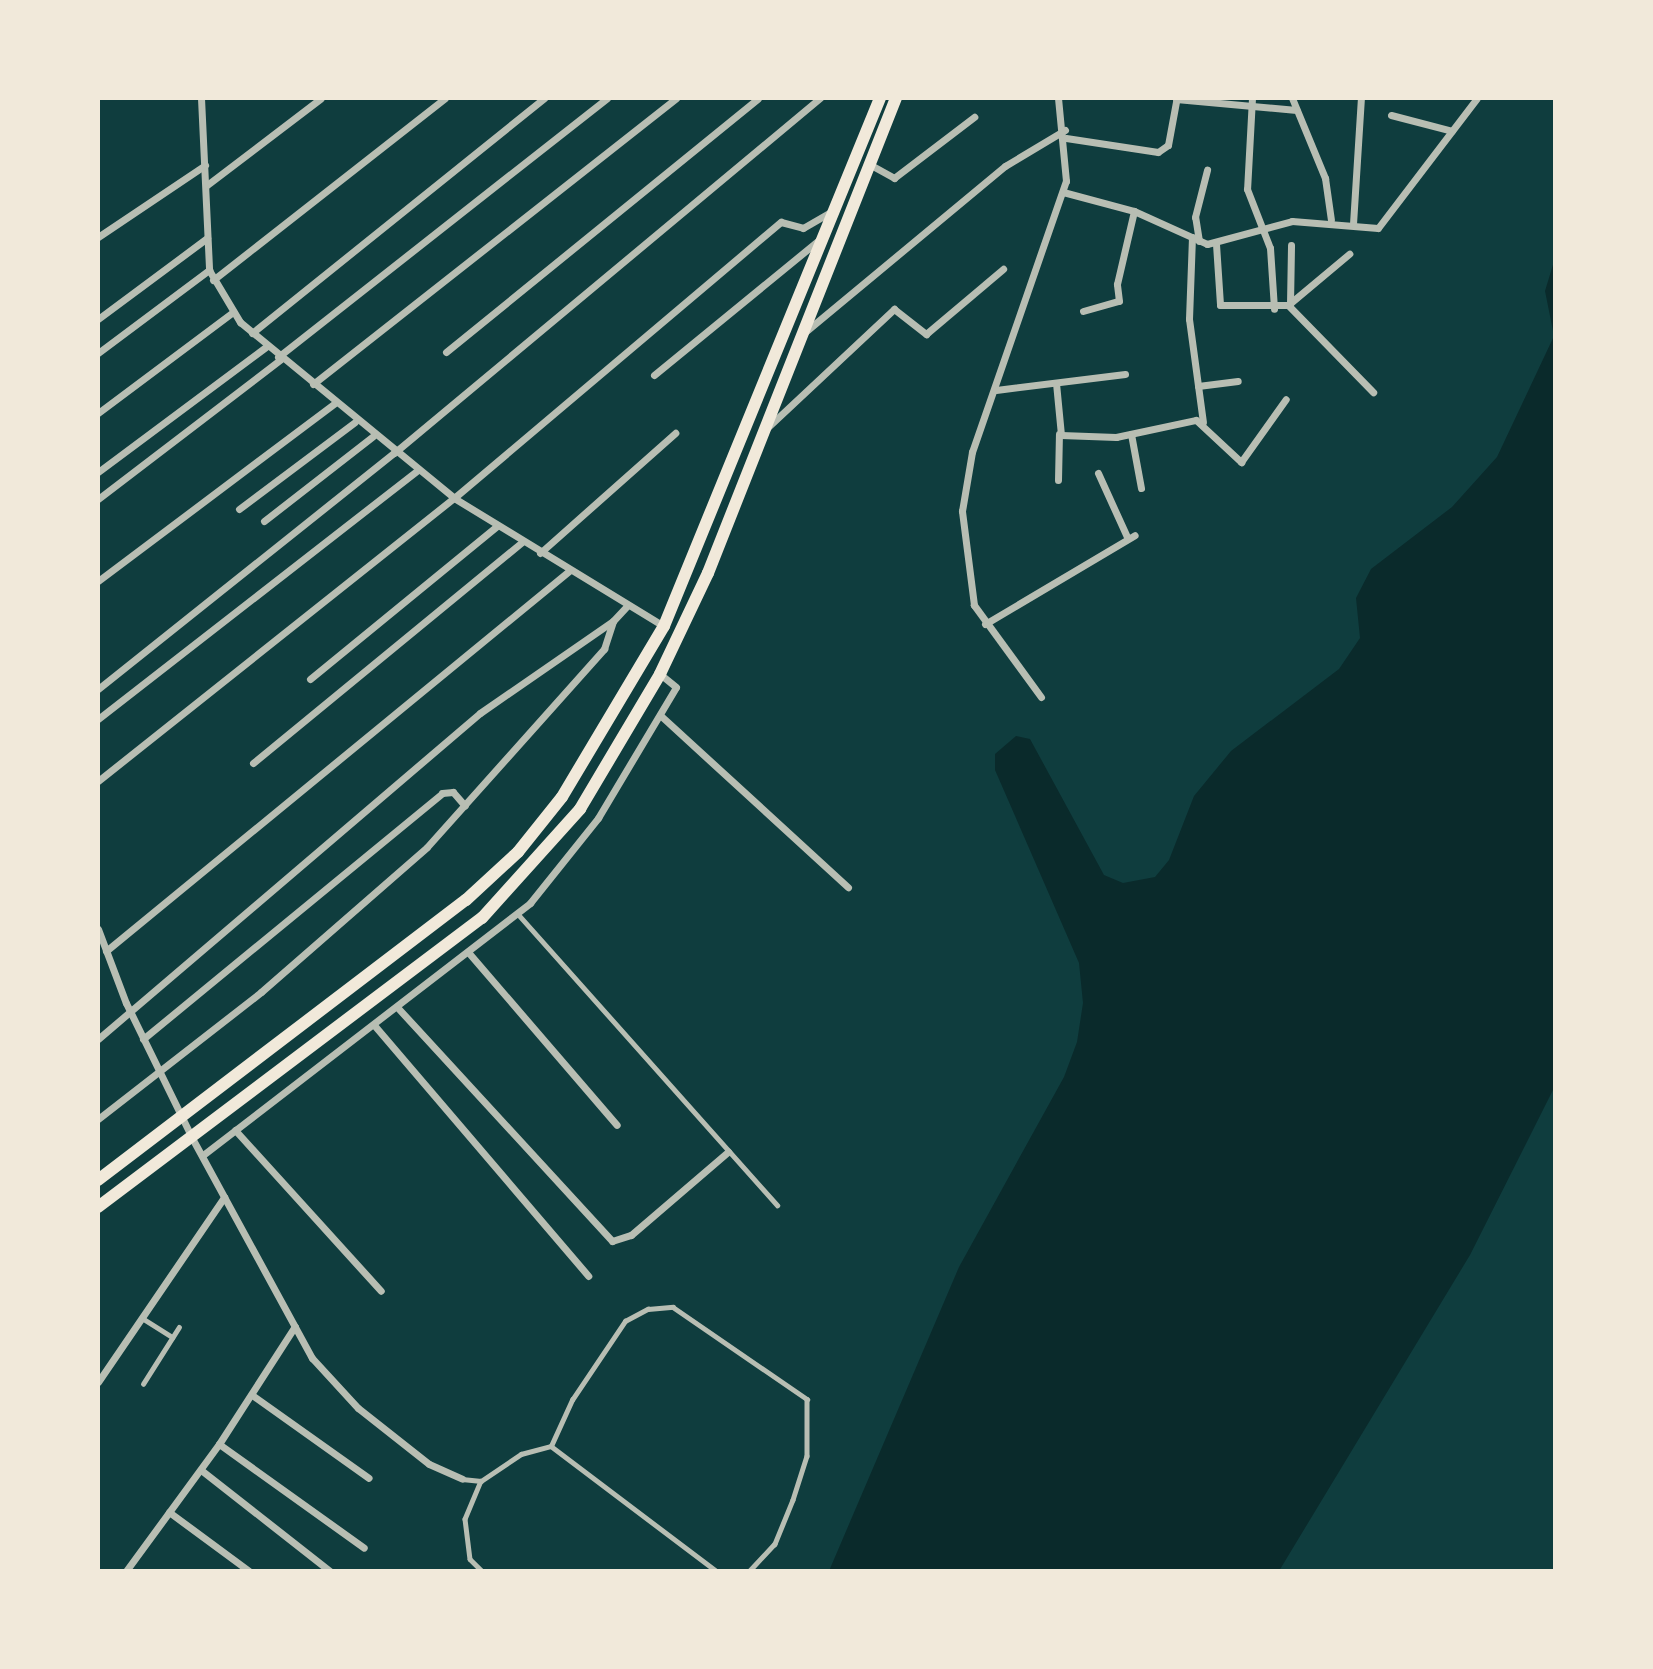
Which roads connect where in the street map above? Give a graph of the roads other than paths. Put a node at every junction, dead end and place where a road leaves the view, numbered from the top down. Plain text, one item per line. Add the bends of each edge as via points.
1 (201, 98) edge
2 (321, 98) edge
3 (445, 98) edge
4 (544, 98) edge
5 (607, 98) edge
6 (676, 98) edge
7 (758, 98) edge
8 (820, 98) edge
9 (880, 98) edge
10 (896, 98) edge
11 (1058, 98) edge
12 (1252, 98) edge
13 (1292, 98) edge
14 (1361, 98) edge
15 (1477, 98) edge
16 (1176, 100) edge
17 (1296, 110) junction
18 (1251, 111) junction
19 (1391, 115) dead end
20 (974, 117) dead end
21 (1452, 131) junction
22 (1065, 134) junction
23 (869, 164) junction
24 (205, 165) junction
25 (1207, 170) dead end
26 (207, 185) junction
27 (1063, 192) junction
28 (837, 209) junction
29 (1134, 211) junction
30 (1332, 220) junction
31 (1353, 224) junction
32 (1261, 229) junction
33 (827, 234) junction
34 (98, 237) edge
35 (207, 238) junction
36 (1196, 240) junction
37 (1216, 244) junction
38 (1291, 244) dead end
39 (1349, 254) dead end
40 (1003, 269) dead end
41 (209, 270) junction
42 (213, 280) junction
43 (1289, 304) junction
44 (1273, 309) junction
45 (1083, 311) dead end
46 (233, 312) junction
47 (98, 319) edge
48 (805, 332) junction
49 (252, 333) junction
50 (266, 347) junction
51 (446, 352) dead end
52 (98, 353) edge
53 (279, 358) junction
54 (1125, 374) dead end
55 (654, 375) dead end
56 (1238, 381) dead end
57 (1056, 383) junction
58 (313, 384) junction
59 (1198, 386) junction
60 (996, 390) junction
61 (1373, 392) dead end
62 (1286, 400) dead end
63 (335, 403) junction
64 (98, 413) edge
65 (355, 422) junction
66 (1203, 422) junction
67 (765, 430) junction
68 (675, 433) dead end
69 (1059, 434) junction
70 (1130, 434) junction
71 (373, 436) junction
72 (394, 453) junction
73 (418, 470) junction
74 (98, 472) edge
75 (1098, 472) dead end
76 (1058, 480) dead end
77 (1142, 488) dead end
78 (454, 498) junction
79 (98, 499) edge
80 (239, 509) dead end
81 (264, 521) dead end
82 (497, 526) junction
83 (522, 542) junction
84 (540, 553) junction
85 (569, 571) junction
86 (98, 581) edge
87 (626, 606) junction
88 (613, 621) junction
89 (985, 624) junction
90 (664, 626) junction
91 (660, 674) junction
92 (310, 679) dead end
93 (98, 689) edge
94 (1041, 697) dead end
95 (660, 715) junction
96 (98, 719) edge
97 (253, 763) dead end
98 (98, 781) edge
99 (562, 797) junction
100 (465, 806) junction
101 (580, 809) junction
102 (848, 887) dead end
103 (517, 914) junction
104 (98, 929) edge
105 (100, 942) edge
106 (106, 951) junction
107 (468, 952) junction
108 (397, 1007) junction
109 (129, 1009) junction
110 (374, 1025) junction
111 (98, 1039) edge
112 (143, 1039) junction
113 (160, 1072) junction
114 (182, 1117) junction
115 (98, 1119) edge
116 (617, 1125) dead end
117 (235, 1130) junction
118 (192, 1138) junction
119 (728, 1152) junction
120 (203, 1155) junction
121 (98, 1180) edge
122 (224, 1198) junction
123 (777, 1205) dead end
124 (98, 1207) edge
125 (588, 1276) dead end
126 (381, 1291) dead end
127 (142, 1318) junction
128 (295, 1326) junction
129 (179, 1327) dead end
130 (173, 1337) junction
131 (98, 1382) edge
132 (143, 1384) dead end
133 (252, 1395) junction
134 (219, 1444) junction
135 (551, 1446) junction
136 (201, 1470) junction
137 (369, 1478) dead end
138 (462, 1479) joint
139 (481, 1481) junction
140 (169, 1512) junction
141 (364, 1548) dead end
142 (129, 1570) edge
143 (249, 1571) edge
144 (330, 1571) edge
145 (482, 1571) edge
146 (716, 1571) edge
147 (750, 1571) edge

1 - 24 street
2 - 26 street
3 - 42 street
4 - 49 street
5 - 53 street
6 - 58 street
7 - 51 street
8 - 72 street
9 - 28 main road
10 - 23 main road
11 - 22 street
12 - 18 street
13 - 17 street
14 - 31 street
15 - 21 street
16 - 18 street
16 - 22 street via 1168,145 1158,152
17 - 18 street
17 - 30 street via 1325,178
18 - 32 street via 1247,189
19 - 21 street
20 - 23 street via 894,178
21 - 31 street via 1378,228
22 - 27 street
22 - 48 street via 1012,161
23 - 48 main road
24 - 26 street
24 - 34 street
25 - 36 street via 1195,217
26 - 35 street
27 - 29 street
27 - 60 street
28 - 33 main road
28 - 78 street via 803,228 781,222
29 - 36 street
29 - 45 street via 1117,284 1119,302
30 - 31 street
30 - 32 street
32 - 37 street
32 - 44 street via 1275,275
33 - 55 street
33 - 90 main road
35 - 41 street
35 - 47 street
36 - 37 street
36 - 59 street via 1189,319
37 - 44 street via 1219,304
38 - 43 street
39 - 43 street
40 - 67 street via 926,334 894,310
41 - 42 street
41 - 52 street
42 - 46 street
43 - 44 street
43 - 61 street
46 - 49 street
46 - 64 street
48 - 67 main road
49 - 50 street
50 - 53 street
50 - 74 street
53 - 58 street
53 - 79 street
54 - 57 street
56 - 59 street
57 - 60 street
57 - 69 street
58 - 63 street
59 - 66 street
60 - 89 street via 972,452 962,510 971,597
62 - 66 street via 1241,462
63 - 65 street
63 - 86 street
65 - 71 street
65 - 80 street
66 - 70 street
67 - 91 main road
68 - 84 street
69 - 70 street
69 - 76 street
70 - 77 street
71 - 72 street
71 - 81 street
72 - 73 street
72 - 93 street
73 - 78 street
73 - 96 street
75 - 89 street via 1131,537
78 - 82 street
78 - 98 street
82 - 83 street
82 - 92 street
83 - 84 street
83 - 97 street
84 - 85 street
85 - 87 street
85 - 106 street
87 - 88 street
87 - 90 street
88 - 100 street via 604,649
88 - 109 street via 480,713
89 - 94 street
90 - 99 main road
91 - 95 street via 676,687
91 - 101 main road
95 - 102 street
95 - 103 street via 573,854
99 - 101 main road
99 - 114 main road via 518,852 466,900
100 - 112 street via 453,792 442,793
100 - 113 street via 293,965
101 - 118 main road via 482,918
103 - 107 street
103 - 119 lane
104 - 105 street
105 - 106 street
106 - 109 street
107 - 108 street
107 - 116 street
108 - 110 street
108 - 119 street via 612,1241 631,1235
109 - 111 street
109 - 112 street
110 - 117 street
110 - 125 street
112 - 113 street
113 - 114 street
113 - 115 street
114 - 118 street
114 - 121 main road
117 - 120 street
117 - 126 street
118 - 120 street
118 - 124 main road
119 - 123 lane
120 - 122 street
122 - 127 street
122 - 128 street
127 - 130 lane
127 - 131 street
128 - 133 street
128 - 138 street via 334,1387 429,1464
129 - 130 lane
130 - 132 lane
133 - 134 street
133 - 137 street
134 - 136 street
134 - 141 street
135 - 139 lane via 521,1454
135 - 146 lane
135 - 147 lane via 572,1401 625,1321 648,1309 673,1307 807,1399 807,1456 793,1500 775,1544
136 - 140 street
136 - 144 street
138 - 139 lane
139 - 145 lane via 465,1520 470,1559
140 - 142 street
140 - 143 street

